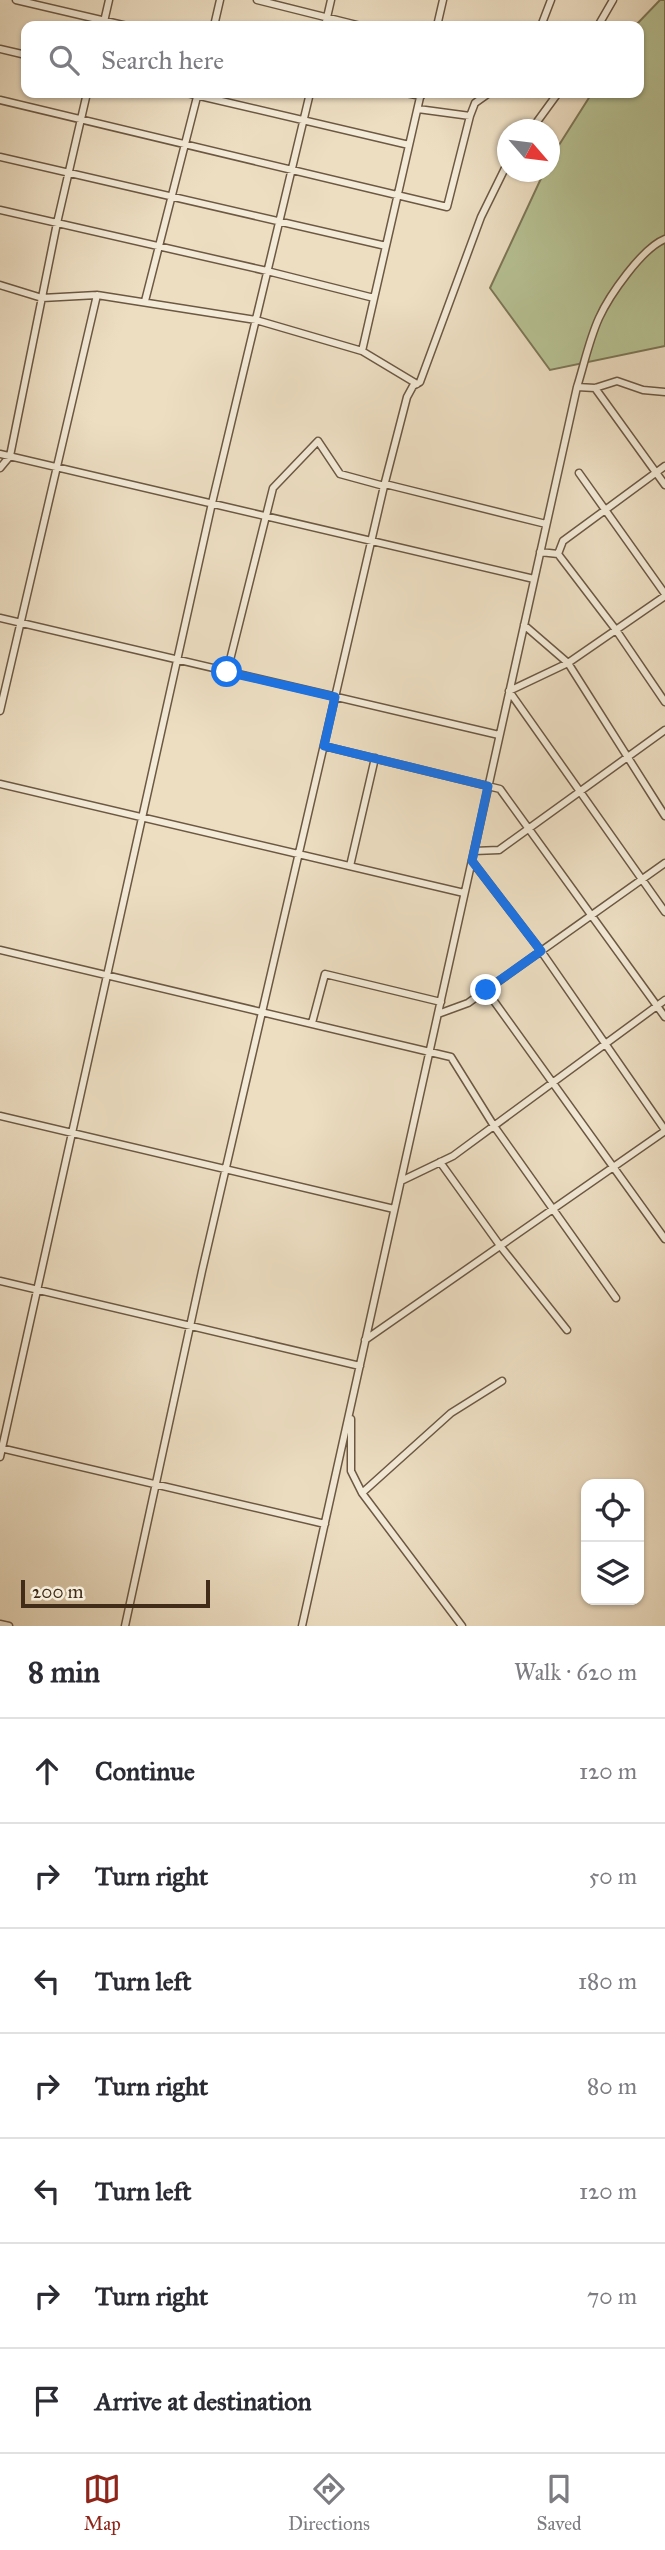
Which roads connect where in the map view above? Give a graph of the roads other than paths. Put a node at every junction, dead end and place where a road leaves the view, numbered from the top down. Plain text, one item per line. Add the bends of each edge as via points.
1 (16, 0) edge
2 (109, 0) edge
3 (220, 0) edge
4 (257, 0) edge
5 (331, 0) edge
6 (443, 0) edge
7 (551, 0) edge
8 (613, 0) edge
9 (327, 18) junction
10 (93, 21) edge
11 (105, 21) edge
12 (215, 21) edge
13 (326, 21) edge
14 (340, 21) edge
15 (438, 21) edge
16 (543, 21) edge
17 (601, 21) edge
18 (0, 49) edge
19 (21, 54) edge
20 (86, 98) edge
21 (197, 98) edge
22 (214, 98) edge
23 (309, 98) edge
24 (420, 98) edge
25 (482, 98) edge
26 (554, 98) edge
27 (0, 100) edge
28 (418, 110) junction
29 (470, 116) junction
30 (539, 119) edge
31 (81, 120) junction
32 (303, 120) junction
33 (186, 144) junction
34 (409, 145) junction
35 (0, 157) edge
36 (291, 169) junction
37 (68, 173) junction
38 (498, 182) edge
39 (398, 195) junction
40 (174, 198) junction
41 (0, 210) edge
42 (57, 223) junction
43 (279, 223) junction
44 (665, 239) edge
45 (161, 246) junction
46 (386, 246) junction
47 (267, 271) junction
48 (0, 285) edge
49 (97, 295) junction
50 (42, 298) junction
51 (374, 298) junction
52 (145, 301) junction
53 (256, 320) junction
54 (362, 351) junction
55 (417, 384) junction
56 (577, 387) junction
57 (595, 388) junction
58 (665, 392) edge
59 (0, 454) edge
60 (10, 456) junction
61 (57, 466) junction
62 (665, 466) edge
63 (0, 468) edge
64 (656, 472) junction
65 (579, 473) dead end
66 (384, 485) junction
67 (665, 485) edge
68 (212, 503) junction
69 (606, 509) junction
70 (265, 516) junction
71 (546, 524) junction
72 (371, 541) junction
73 (540, 552) junction
74 (558, 554) junction
75 (534, 579) junction
76 (665, 595) edge
77 (0, 618) edge
78 (20, 623) junction
79 (524, 625) junction
80 (616, 630) junction
81 (177, 660) junction
82 (568, 663) junction
83 (227, 672) junction
84 (509, 691) junction
85 (335, 697) junction
86 (665, 702) edge
87 (0, 711) edge
88 (665, 730) edge
89 (499, 735) junction
90 (324, 746) junction
91 (626, 757) junction
92 (375, 758) junction
93 (0, 783) edge
94 (488, 786) junction
95 (580, 791) junction
96 (665, 816) edge
97 (142, 817) junction
98 (529, 828) junction
99 (474, 851) junction
100 (299, 854) junction
101 (472, 861) junction
102 (665, 863) edge
103 (350, 866) junction
104 (642, 879) junction
105 (464, 893) junction
106 (665, 912) edge
107 (592, 915) junction
108 (0, 950) edge
109 (541, 951) junction
110 (107, 975) junction
111 (486, 990) junction
112 (665, 1000) edge
113 (440, 1002) junction
114 (657, 1006) junction
115 (262, 1011) junction
116 (438, 1014) junction
117 (665, 1017) edge
118 (312, 1023) junction
119 (606, 1044) junction
120 (430, 1050) junction
121 (552, 1083) junction
122 (0, 1116) edge
123 (494, 1126) junction
124 (665, 1131) edge
125 (72, 1133) junction
126 (440, 1162) junction
127 (615, 1167) junction
128 (226, 1169) junction
129 (401, 1181) junction
130 (394, 1209) junction
131 (554, 1210) junction
132 (665, 1239) edge
133 (501, 1247) junction
134 (0, 1281) edge
135 (37, 1290) junction
136 (616, 1298) dead end
137 (190, 1326) junction
138 (567, 1330) dead end
139 (365, 1340) junction
140 (360, 1366) junction
141 (502, 1381) dead end
142 (351, 1408) junction
143 (1, 1448) edge
144 (0, 1457) edge
145 (154, 1484) junction
146 (362, 1493) junction
147 (325, 1524) junction
148 (0, 1624) edge
149 (9, 1626) edge
150 (125, 1626) edge
151 (302, 1626) edge
152 (462, 1626) edge

1 - 10 street
2 - 11 street
3 - 12 street
4 - 9 street
5 - 9 street
6 - 15 street
7 - 16 street
8 - 17 street
9 - 13 street
9 - 14 street
18 - 19 street
20 - 31 street
21 - 33 street
22 - 32 street
23 - 32 street
24 - 28 street
25 - 29 street
26 - 30 street
27 - 31 street
28 - 29 street
28 - 34 street
29 - 39 street via 447,207
31 - 33 street
31 - 37 street
32 - 34 street
32 - 36 street
33 - 36 street
33 - 40 street
34 - 39 street
35 - 37 street
36 - 39 street
36 - 43 street
37 - 40 street
37 - 42 street
38 - 55 street
39 - 46 street
40 - 43 street
40 - 45 street
41 - 42 street
42 - 45 street
42 - 50 street
43 - 46 street
43 - 47 street
44 - 56 street via 653,243 599,317
45 - 47 street
45 - 52 street
46 - 51 street
47 - 51 street
47 - 53 street
48 - 50 street
49 - 50 street
49 - 52 street
49 - 61 street
50 - 60 street
51 - 54 street
52 - 53 street
53 - 54 street
53 - 68 street
54 - 55 street
55 - 66 street via 407,397
56 - 57 street
56 - 71 street
57 - 58 street via 617,381
57 - 64 street
59 - 60 street
60 - 61 street
60 - 63 street
61 - 68 street
61 - 78 street
62 - 64 street
64 - 67 street
64 - 69 street
65 - 69 street
66 - 70 street via 340,474 318,441 273,488
66 - 71 street
66 - 72 street
68 - 70 street
68 - 81 street
69 - 74 street via 563,541
69 - 76 street
70 - 72 street
70 - 83 street
71 - 73 street
72 - 75 street
72 - 85 street
73 - 74 street
73 - 75 street
74 - 80 street
75 - 79 street
76 - 80 street
77 - 78 street
78 - 81 street
78 - 87 street
79 - 82 street
79 - 84 street
80 - 82 street
80 - 86 street
81 - 83 street
81 - 97 street
82 - 84 street
82 - 91 street
83 - 85 street
84 - 89 street
84 - 95 street
85 - 89 street
85 - 90 street
88 - 91 street
89 - 94 street
90 - 92 street
90 - 100 street
91 - 95 street
91 - 96 street
92 - 94 street
92 - 103 street
93 - 97 street
94 - 98 street via 500,789
94 - 99 street
95 - 98 street
95 - 104 street
97 - 100 street
97 - 110 street
98 - 99 street via 499,850
98 - 107 street
99 - 101 street
100 - 103 street
100 - 115 street
101 - 105 street
101 - 109 street
102 - 104 street
103 - 105 street
104 - 106 street
104 - 107 street
105 - 113 street
107 - 109 street
107 - 114 street
108 - 110 street
109 - 111 street
109 - 119 street
110 - 115 street
110 - 125 street
111 - 116 street via 468,1003
111 - 121 street
112 - 114 street
113 - 116 street
113 - 118 street via 325,974
114 - 117 street
114 - 119 street
115 - 118 street
115 - 128 street
116 - 120 street
118 - 120 street
119 - 121 street
119 - 124 street
120 - 123 street via 451,1056
120 - 129 street
121 - 123 street
121 - 127 street
122 - 125 street
123 - 126 street
123 - 131 street
124 - 127 street
125 - 128 street
125 - 135 street
126 - 129 street
126 - 133 street
127 - 131 street
127 - 132 street
128 - 130 street
128 - 137 street
129 - 130 street
130 - 139 street
131 - 133 street
131 - 136 street
133 - 138 street
133 - 139 street
134 - 135 street
135 - 137 street
135 - 143 street
137 - 140 street
137 - 145 street
139 - 140 street
140 - 142 street
141 - 146 street via 451,1413
142 - 146 street via 351,1471
142 - 147 street
143 - 144 street
143 - 145 street
145 - 147 street
145 - 150 street
146 - 152 street
147 - 151 street
148 - 149 street

